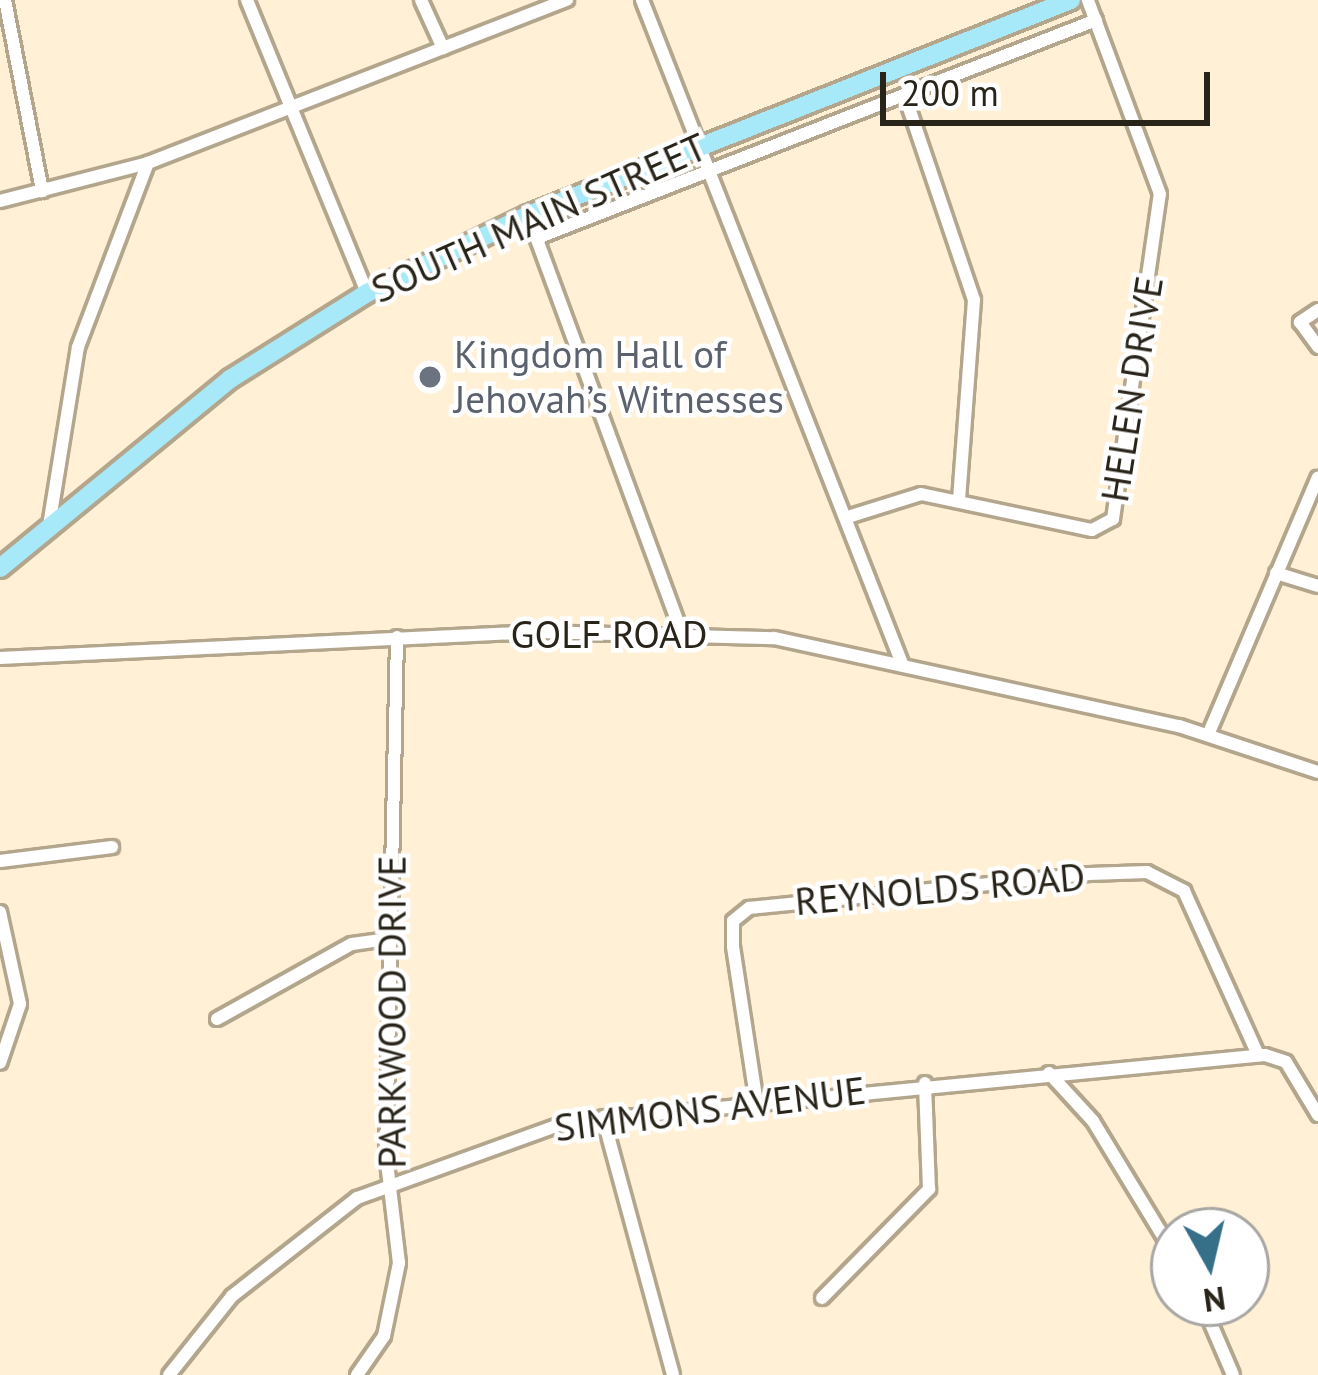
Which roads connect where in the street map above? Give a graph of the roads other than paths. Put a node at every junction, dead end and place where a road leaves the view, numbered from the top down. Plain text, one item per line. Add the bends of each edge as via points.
1 (5, 0) edge
2 (247, 0) edge
3 (421, 0) edge
4 (567, 0) edge
5 (642, 0) edge
6 (1071, 0) edge
7 (1088, 0) edge
8 (1096, 20) junction
9 (443, 48) junction
10 (904, 96) junction
11 (292, 110) junction
12 (699, 147) junction
13 (148, 163) junction
14 (714, 172) junction
15 (42, 190) junction
16 (0, 200) edge
17 (527, 215) junction
18 (537, 238) junction
19 (367, 293) junction
20 (1318, 310) edge
21 (1317, 343) edge
22 (1318, 477) edge
23 (959, 501) junction
24 (851, 516) junction
25 (49, 526) junction
26 (0, 568) edge
27 (1276, 573) junction
28 (1318, 586) edge
29 (682, 633) junction
30 (397, 638) junction
31 (0, 658) edge
32 (903, 665) junction
33 (1208, 735) junction
34 (1318, 772) edge
35 (112, 847) dead end
36 (5, 860) edge
37 (0, 912) edge
38 (387, 938) junction
39 (217, 1019) dead end
40 (1258, 1055) junction
41 (0, 1063) edge
42 (1049, 1073) junction
43 (925, 1083) junction
44 (756, 1097) junction
45 (1318, 1114) edge
46 (603, 1117) junction
47 (390, 1178) junction
48 (1150, 1215) edge
49 (822, 1298) dead end
50 (1212, 1327) edge
51 (169, 1375) edge
52 (357, 1375) edge
53 (673, 1375) edge
54 (1233, 1375) edge

1 - 15 street
2 - 11 street
3 - 9 street
4 - 9 street
5 - 12 street
6 - 12 main road, SOUTH MAIN STREET
7 - 8 street, HELEN DRIVE
8 - 10 street
8 - 23 street, HELEN DRIVE via 1160,194 1113,519 1092,530
9 - 11 street
10 - 14 street
10 - 23 street via 974,300
11 - 13 street
11 - 19 street
12 - 14 street
12 - 17 main road, SOUTH MAIN STREET
13 - 15 street
13 - 25 street via 79,347
14 - 18 street
14 - 24 street
15 - 16 street
17 - 18 street
17 - 19 main road, SOUTH MAIN STREET
18 - 29 street
19 - 25 main road, SOUTH MAIN STREET via 242,370
20 - 21 street via 1300,322
22 - 27 street
23 - 24 street, HELEN DRIVE via 898,496
24 - 32 street
25 - 26 main road, SOUTH MAIN STREET
27 - 28 street
27 - 33 street
29 - 30 street, GOLF ROAD
29 - 32 street, GOLF ROAD via 794,640
30 - 31 street, GOLF ROAD
30 - 38 street, PARKWOOD DRIVE
32 - 33 street, GOLF ROAD
33 - 34 street, GOLF ROAD
35 - 36 street
37 - 41 street via 20,1004
38 - 39 street via 352,944
38 - 47 street, PARKWOOD DRIVE
40 - 42 street, SIMMONS AVENUE
40 - 44 street, REYNOLDS ROAD via 1193,902 1147,872 749,908 733,921 733,946
40 - 45 street, SIMMONS AVENUE via 1277,1057
42 - 43 street, SIMMONS AVENUE
42 - 48 street via 1093,1121
43 - 44 street, SIMMONS AVENUE
43 - 49 street via 929,1189
44 - 46 street, SIMMONS AVENUE
46 - 47 street, SIMMONS AVENUE
46 - 53 street
47 - 51 street, SIMMONS AVENUE via 232,1296
47 - 52 street, PARKWOOD DRIVE via 396,1300
50 - 54 street

